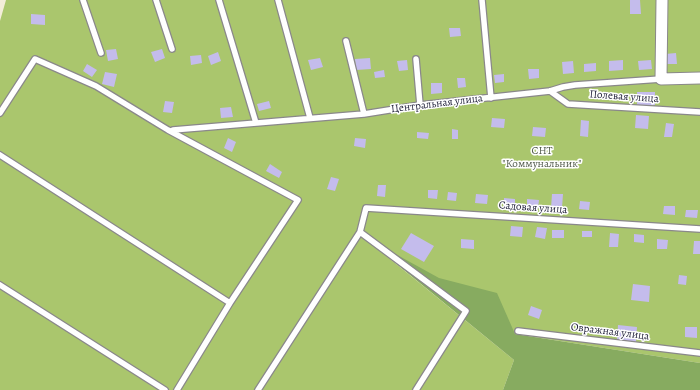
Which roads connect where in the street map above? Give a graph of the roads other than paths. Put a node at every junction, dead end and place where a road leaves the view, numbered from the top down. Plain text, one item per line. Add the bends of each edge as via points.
1 (83, 0) edge
2 (156, 0) edge
3 (219, 0) edge
4 (278, 0) edge
5 (482, 0) edge
6 (662, 0) edge
7 (346, 41) dead end
8 (172, 49) dead end
9 (101, 53) dead end
10 (416, 58) dead end
11 (700, 78) edge
12 (661, 79) junction
13 (550, 92) junction
14 (491, 98) junction
15 (420, 105) junction
16 (700, 112) edge
17 (0, 113) edge
18 (364, 114) junction
19 (310, 118) junction
20 (256, 123) junction
21 (173, 130) dead end
22 (0, 154) edge
23 (700, 229) edge
24 (360, 232) junction
25 (0, 285) edge
26 (230, 303) junction
27 (518, 331) dead end
28 (700, 353) edge
29 (165, 390) edge
30 (177, 390) edge
31 (258, 390) edge
32 (416, 390) edge

1 - 9 lane
2 - 8 lane
3 - 20 lane
4 - 19 lane
5 - 14 lane
6 - 12 street
7 - 18 lane
10 - 15 lane
11 - 12 street, Центральная улица
12 - 13 lane, Центральная улица via 575,85
13 - 14 lane, Центральная улица
13 - 16 lane, Полевая улица via 568,104
14 - 15 lane, Центральная улица
15 - 18 lane, Центральная улица
17 - 26 lane via 35,59 96,86 168,130 298,200
18 - 19 lane, Центральная улица
19 - 20 lane, Центральная улица
20 - 21 lane, Центральная улица
22 - 26 lane
23 - 24 lane, Садовая улица via 366,208
24 - 31 lane
24 - 32 lane via 466,311
25 - 29 lane
26 - 30 lane
27 - 28 lane, Овражная улица

